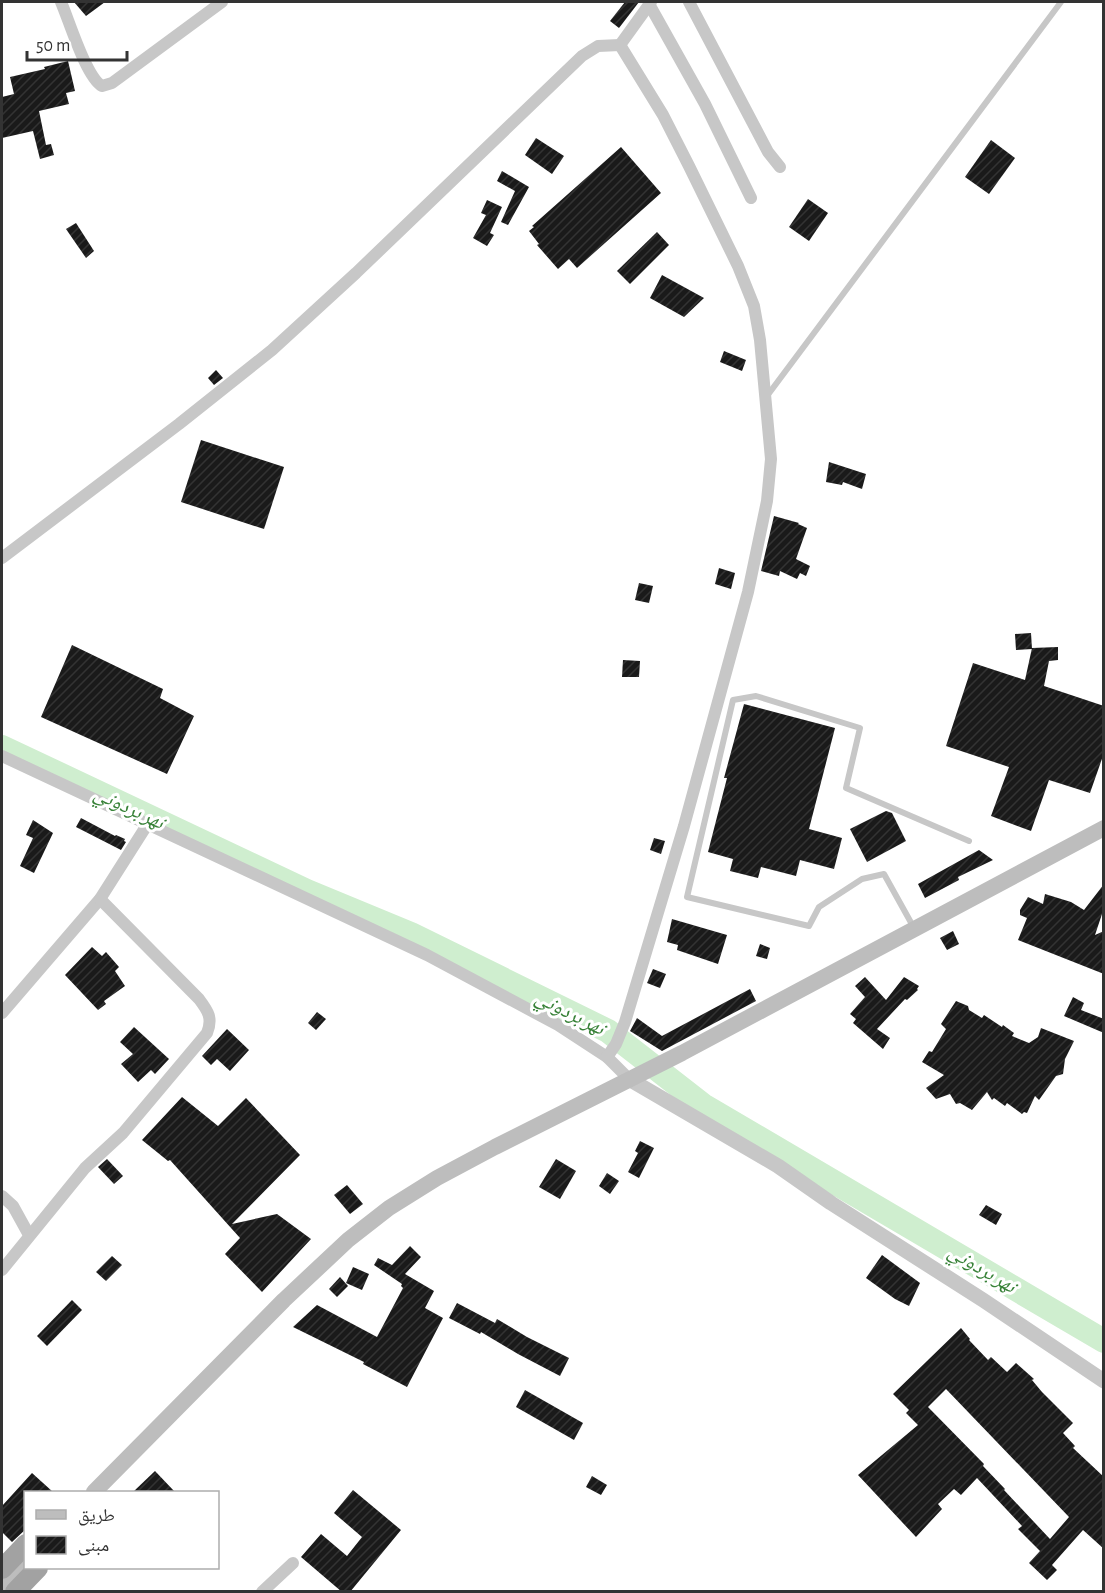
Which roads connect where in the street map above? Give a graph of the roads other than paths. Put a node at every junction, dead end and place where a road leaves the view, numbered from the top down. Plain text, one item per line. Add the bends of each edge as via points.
1 (61, 2) edge
2 (222, 2) edge
3 (689, 2) edge
4 (1061, 2) edge
5 (650, 3) edge
6 (620, 45) junction
7 (780, 167) dead end
8 (751, 198) dead end
9 (766, 397) junction
10 (2, 558) edge
11 (2, 756) edge
12 (147, 825) junction
13 (1104, 828) edge
14 (969, 841) dead end
15 (100, 899) junction
16 (914, 928) junction
17 (2, 1013) edge
18 (607, 1057) junction
19 (636, 1076) junction
20 (2, 1196) edge
21 (29, 1235) junction
22 (2, 1270) edge
23 (1104, 1381) edge
24 (95, 1491) edge
25 (13, 1557) edge
26 (293, 1563) dead end
27 (37, 1569) edge
28 (2, 1586) edge
29 (15, 1592) edge
30 (262, 1592) edge

1 - 2 street via 87,68 102,86 112,83
3 - 7 street via 768,152
4 - 9 lane
5 - 6 street
5 - 8 street
6 - 9 street via 663,115 738,266 754,306
6 - 10 street via 598,46 576,61 272,350
9 - 18 street via 770,482 748,592 625,1022
11 - 12 street
12 - 15 street
12 - 18 street via 427,955 558,1025
13 - 16 main road
14 - 16 lane via 846,788 860,728 756,696 734,700 687,897 809,926 819,907 862,879 884,874
15 - 17 street
15 - 21 street via 200,999 210,1014 210,1026 164,1086 123,1133 85,1168
16 - 19 main road
18 - 19 street
19 - 23 street
19 - 24 main road via 495,1147 389,1208 284,1300
20 - 21 street via 14,1206
21 - 22 street
25 - 28 main road
26 - 30 street
27 - 29 highway

